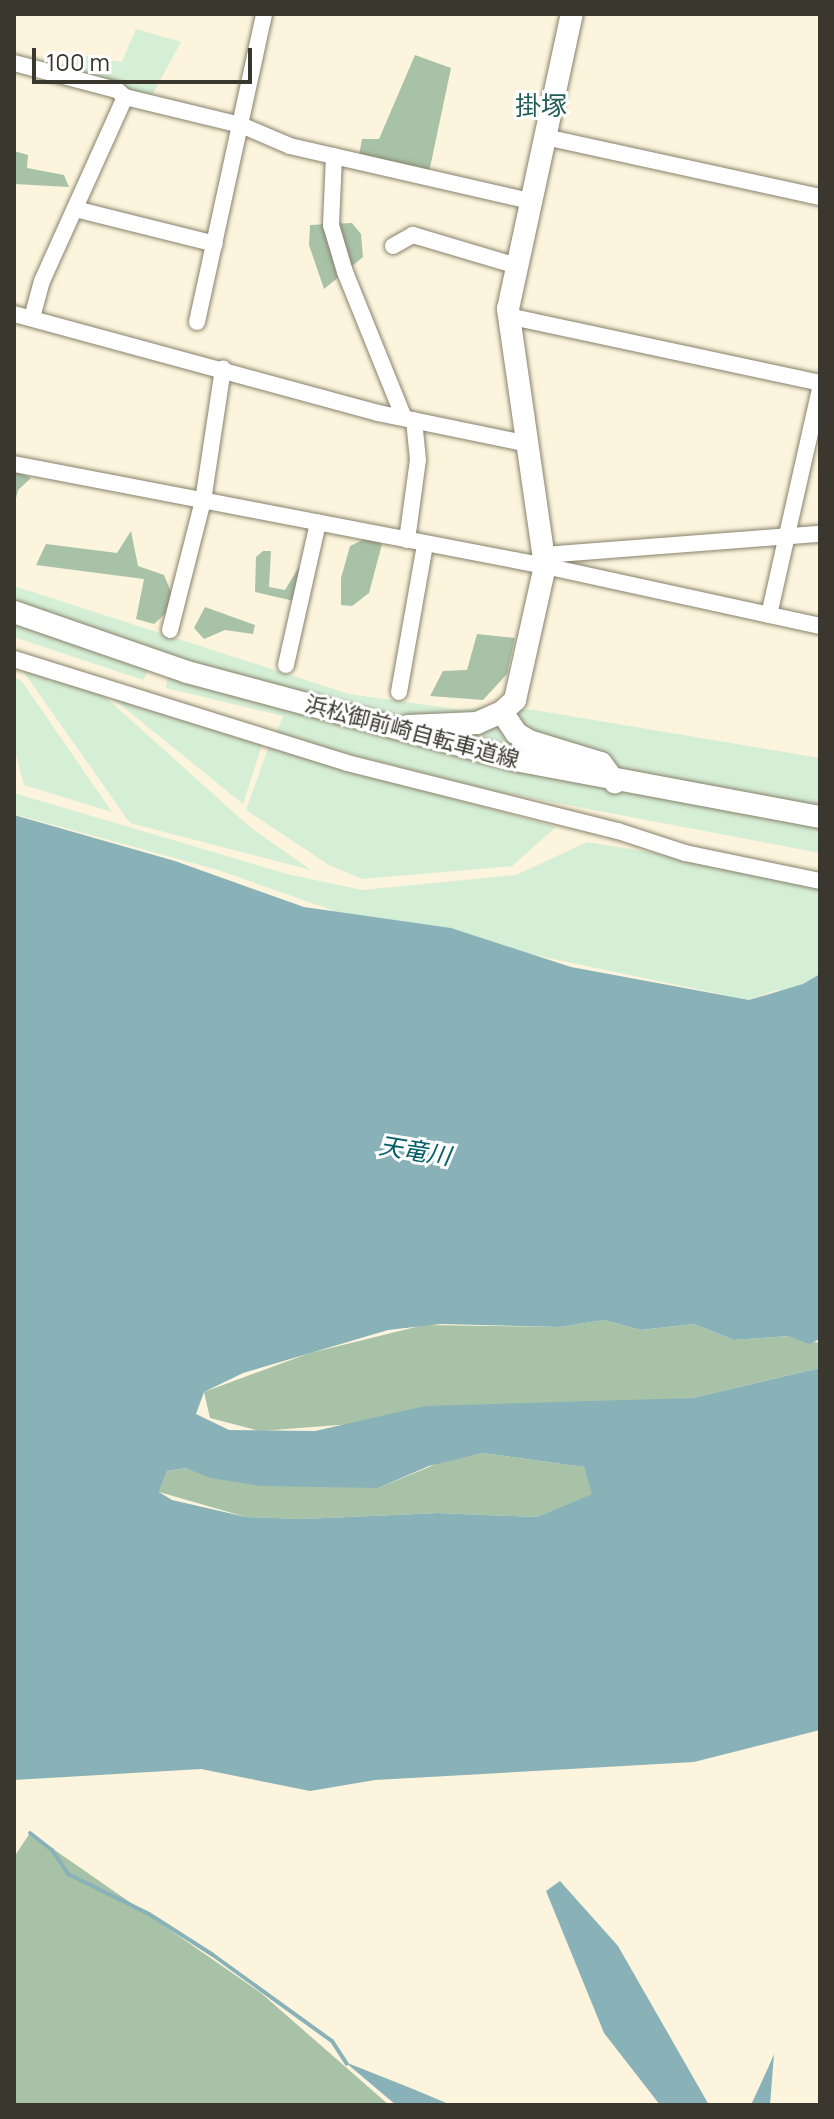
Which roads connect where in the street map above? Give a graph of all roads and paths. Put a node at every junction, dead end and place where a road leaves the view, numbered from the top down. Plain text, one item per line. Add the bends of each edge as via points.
1 (264, 14) edge
2 (572, 14) edge
3 (14, 63) edge
4 (125, 97) junction
5 (241, 125) junction
6 (545, 137) junction
7 (334, 156) junction
8 (820, 197) edge
9 (531, 201) junction
10 (75, 209) junction
11 (215, 244) junction
12 (393, 246) dead end
13 (517, 266) junction
14 (14, 314) edge
15 (508, 316) junction
16 (32, 318) junction
17 (197, 322) dead end
18 (223, 369) junction
19 (820, 386) edge
20 (409, 419) junction
21 (524, 443) junction
22 (14, 464) edge
23 (203, 501) junction
24 (318, 523) junction
25 (820, 534) edge
26 (787, 537) junction
27 (407, 540) junction
28 (425, 544) junction
29 (544, 560) junction
30 (14, 612) edge
31 (769, 615) junction
32 (820, 626) edge
33 (170, 630) dead end
34 (14, 659) edge
35 (286, 665) dead end
36 (399, 692) dead end
37 (502, 712) junction
38 (391, 727) junction
39 (615, 782) junction
40 (820, 817) edge
41 (820, 881) edge

1 - 5 street
2 - 6 street
3 - 4 street via 117,90
4 - 5 street
4 - 10 street
5 - 7 street via 290,146
5 - 11 street
6 - 8 street
6 - 9 street
7 - 9 street
7 - 20 street via 331,225 345,272
9 - 13 street
10 - 11 street
10 - 16 street via 42,281
11 - 17 street
12 - 13 street via 413,235
13 - 15 street
14 - 16 street
15 - 19 street
15 - 21 street
16 - 18 street
18 - 20 street
18 - 23 street
19 - 26 street
20 - 21 street
20 - 27 street via 418,460
21 - 29 street
22 - 23 street
23 - 24 street
23 - 33 street
24 - 27 street
24 - 35 street
25 - 26 street
26 - 29 street
26 - 31 street
27 - 28 street
28 - 29 street
28 - 36 street
29 - 31 street
29 - 37 street via 515,700
30 - 38 street, 浜松御前崎自転車道線 via 187,672
31 - 32 street
34 - 41 street via 347,763 618,831 685,853
37 - 38 street via 477,723
37 - 39 street via 516,733 601,763
38 - 39 street, 浜松御前崎自転車道線
39 - 40 street, 浜松御前崎自転車道線

